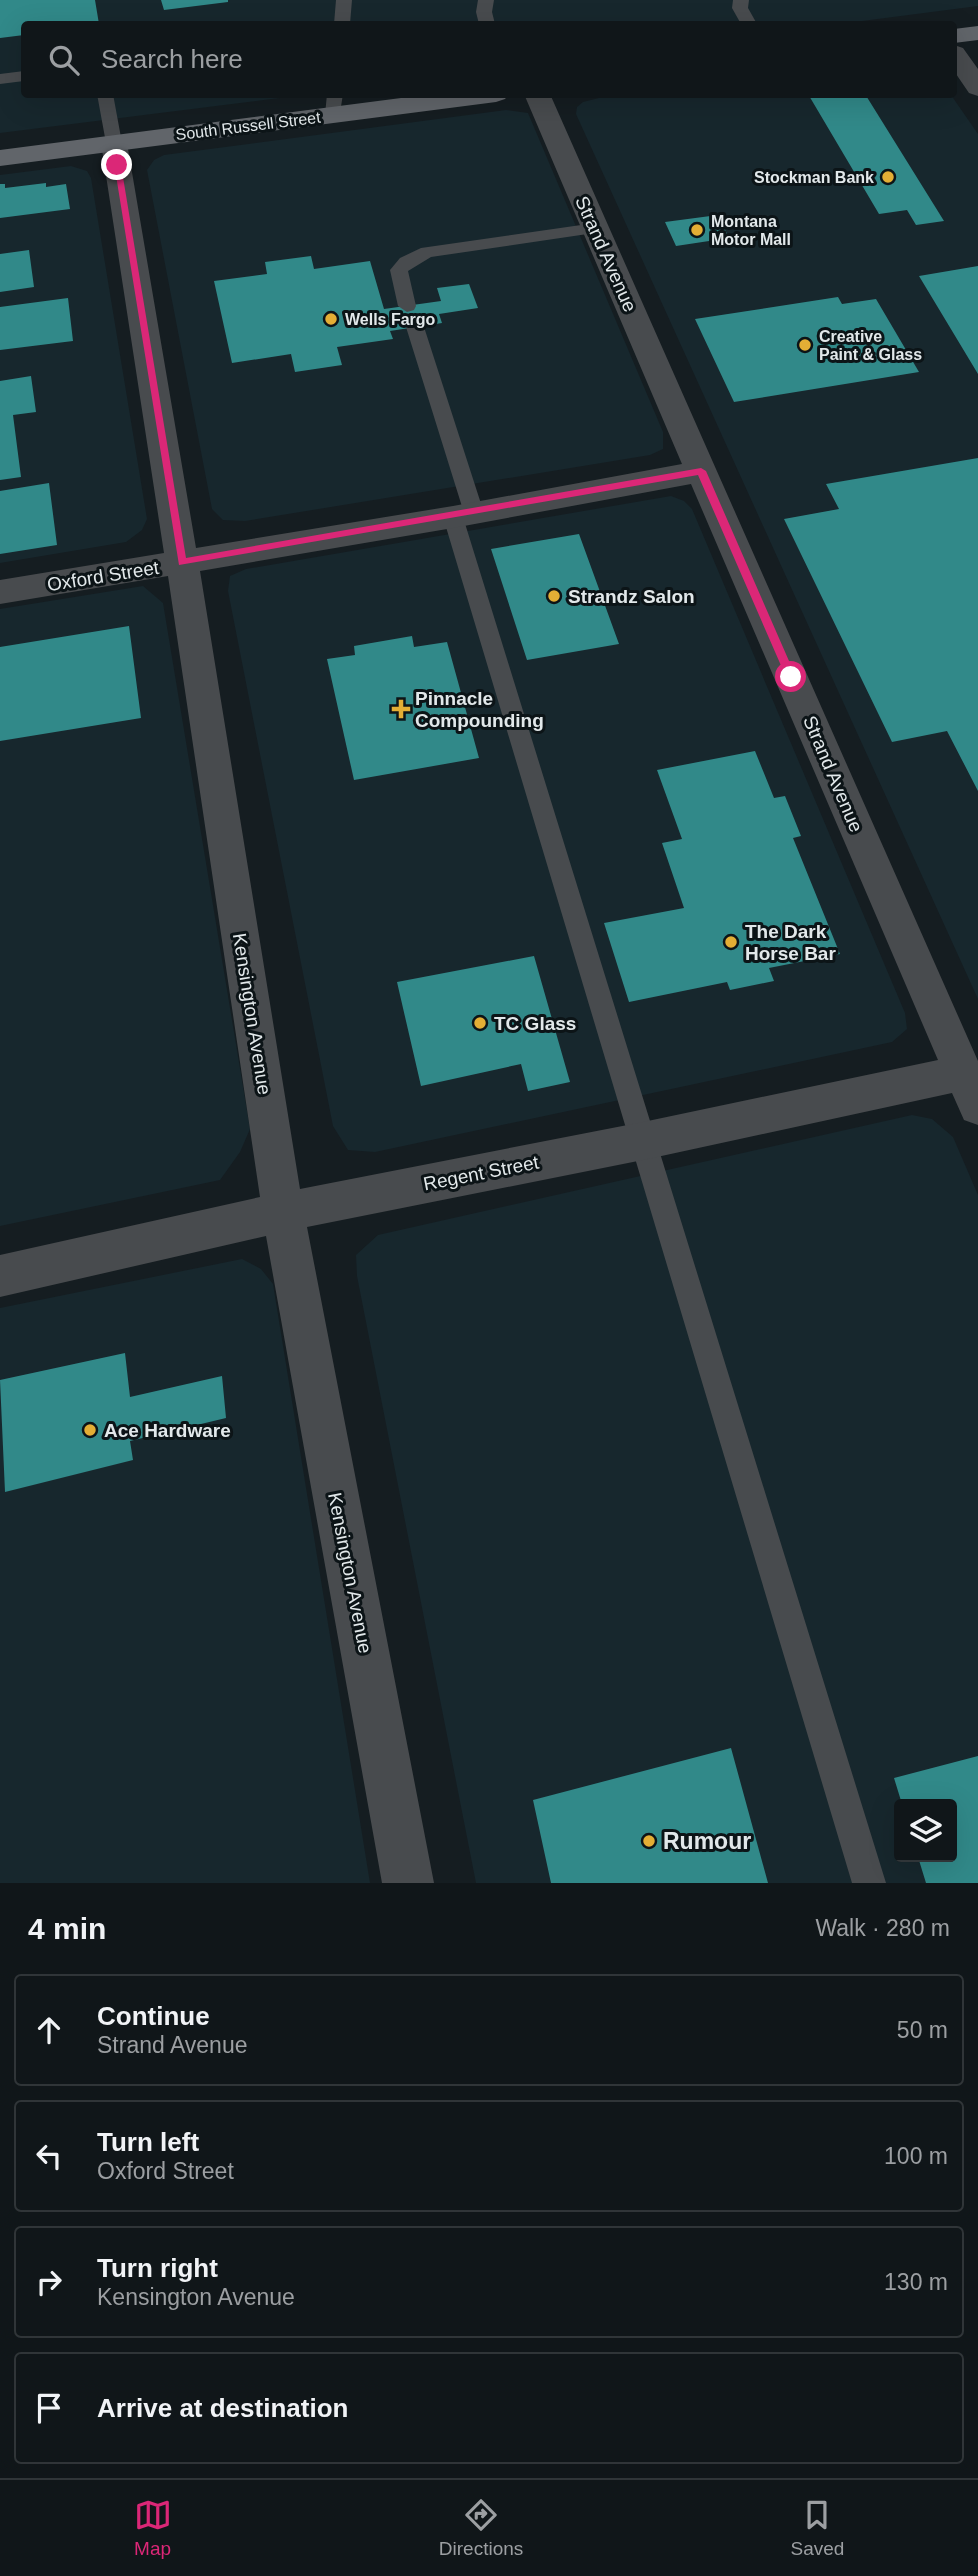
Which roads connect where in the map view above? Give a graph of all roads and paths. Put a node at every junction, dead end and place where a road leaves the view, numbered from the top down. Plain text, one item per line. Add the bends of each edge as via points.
1 (344, 0) edge
2 (486, 0) edge
3 (741, 0) edge
4 (342, 21) edge
5 (486, 21) edge
6 (747, 21) edge
7 (978, 33) edge
8 (957, 36) edge
9 (957, 57) edge
10 (21, 76) edge
11 (0, 79) edge
12 (978, 88) edge
13 (106, 98) edge
14 (437, 98) edge
15 (539, 98) edge
16 (334, 105) edge
17 (114, 143) junction
18 (0, 159) edge
19 (595, 229) junction
20 (407, 306) dead end
21 (415, 327) dead end
22 (701, 471) junction
23 (464, 515) junction
24 (182, 563) junction
25 (0, 592) edge
26 (970, 1090) edge
27 (643, 1141) junction
28 (283, 1212) junction
29 (0, 1276) edge
30 (408, 1883) edge
31 (869, 1883) edge

1 - 4 lane
2 - 5 lane
3 - 6 lane
7 - 8 main road
9 - 12 street
10 - 11 lane
13 - 17 lane
14 - 16 main road, South Russell Street
15 - 19 street, Strand Avenue
16 - 17 main road, South Russell Street
17 - 18 main road, South Russell Street
17 - 24 street, Kensington Avenue
19 - 20 lane via 427,253 399,270
19 - 22 street, Strand Avenue
21 - 23 lane
22 - 23 street, Oxford Street
22 - 26 street, Strand Avenue
23 - 24 street, Oxford Street
23 - 27 lane
24 - 25 street, Oxford Street
24 - 28 street, Kensington Avenue
26 - 27 street, Regent Street
27 - 28 street, Regent Street
27 - 31 lane
28 - 29 street, Regent Street
28 - 30 street, Kensington Avenue

